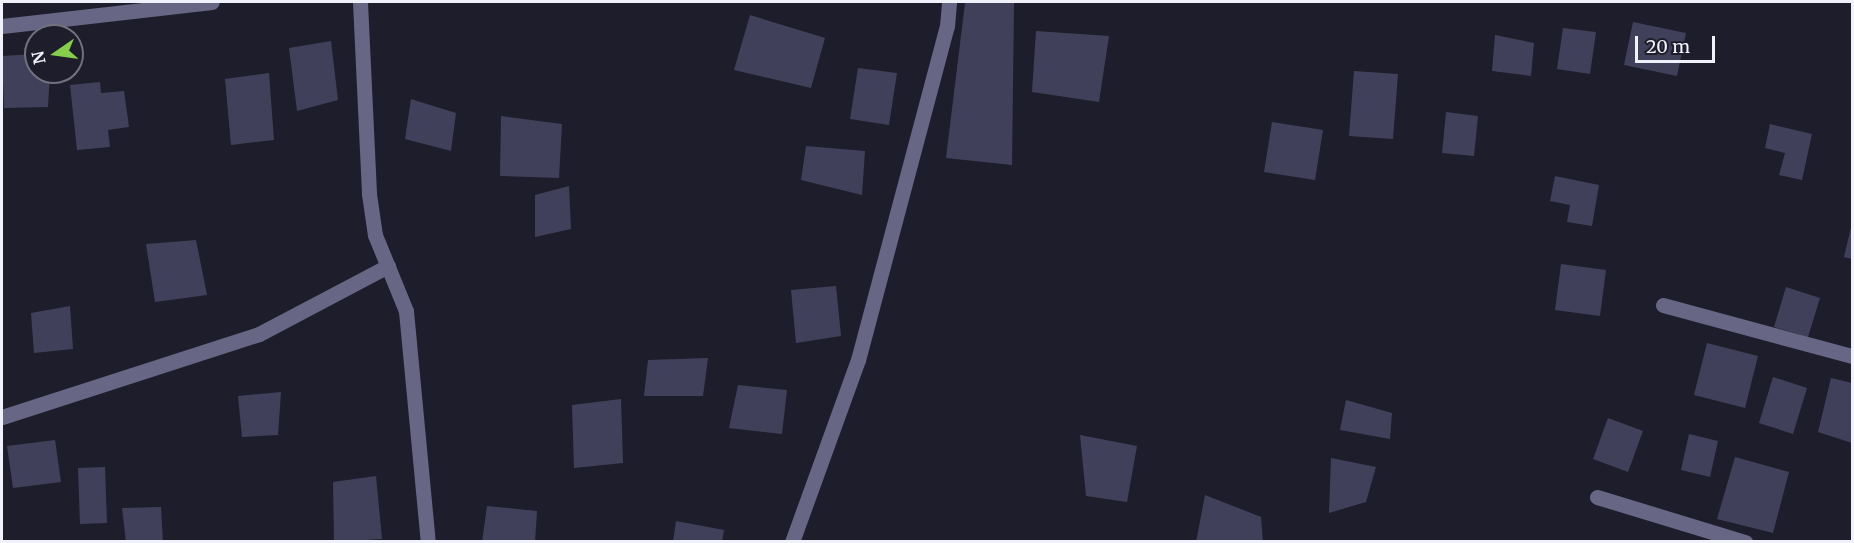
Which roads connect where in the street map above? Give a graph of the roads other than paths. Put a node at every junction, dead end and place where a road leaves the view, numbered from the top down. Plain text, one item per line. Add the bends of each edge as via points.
1 (212, 2) edge
2 (360, 2) edge
3 (949, 2) edge
4 (2, 26) edge
5 (388, 266) junction
6 (1663, 306) dead end
7 (1852, 356) edge
8 (2, 417) edge
9 (1597, 497) dead end
10 (428, 542) edge
11 (792, 542) edge
12 (1745, 542) edge

1 - 4 street
2 - 5 street via 369,194 375,235
3 - 11 street via 947,26 858,360
5 - 8 street via 259,334
5 - 10 street via 406,311
6 - 7 street
9 - 12 street

